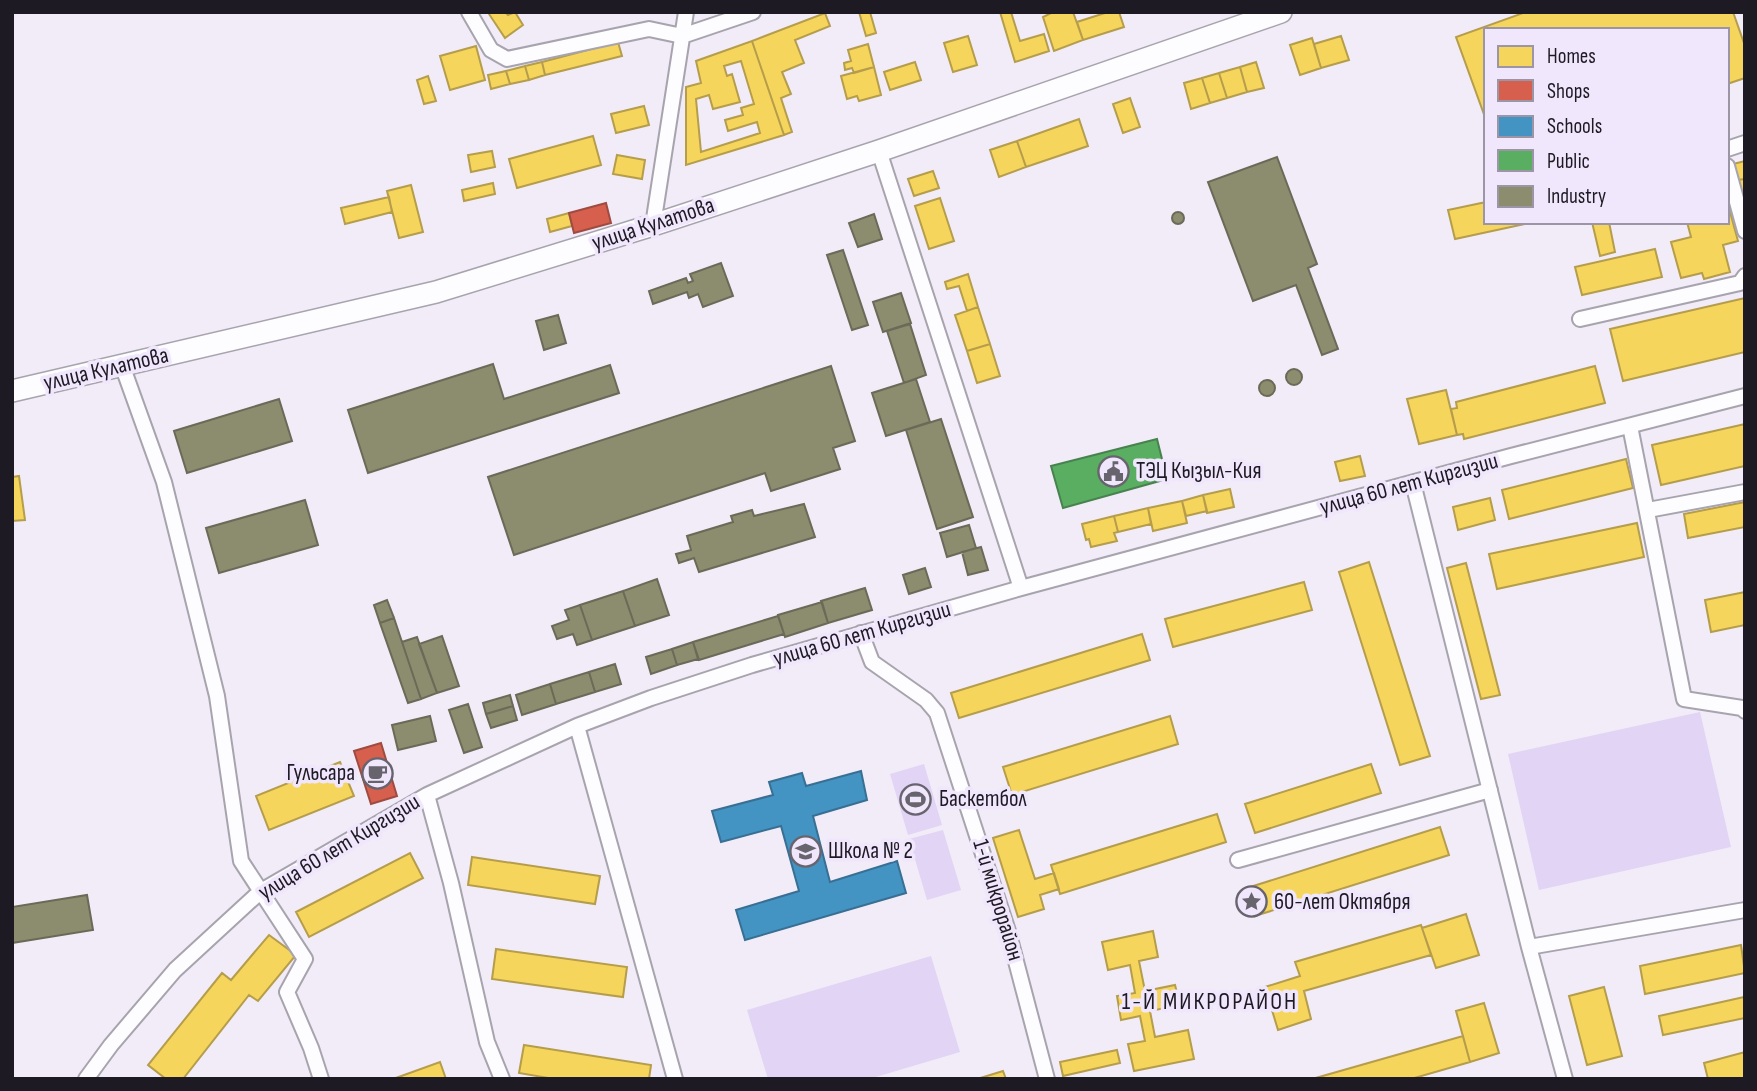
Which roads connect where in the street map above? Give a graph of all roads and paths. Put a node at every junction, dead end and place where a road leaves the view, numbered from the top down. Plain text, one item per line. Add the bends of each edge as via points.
1 (469, 12) edge
2 (686, 12) edge
3 (753, 12) edge
4 (1281, 12) edge
5 (682, 36) junction
6 (879, 150) junction
7 (1729, 173) edge
8 (653, 225) junction
9 (1745, 231) edge
10 (1745, 276) edge
11 (1580, 319) dead end
12 (122, 365) junction
13 (12, 390) edge
14 (1745, 396) edge
15 (1630, 426) junction
16 (1413, 483) junction
17 (1745, 492) edge
18 (1647, 510) junction
19 (1021, 588) junction
20 (861, 633) junction
21 (1745, 711) edge
22 (577, 726) junction
23 (1490, 790) junction
24 (427, 795) junction
25 (1238, 860) dead end
26 (261, 891) junction
27 (1745, 909) edge
28 (1529, 947) junction
29 (86, 1079) edge
30 (321, 1079) edge
31 (502, 1079) edge
32 (675, 1079) edge
33 (1047, 1079) edge
34 (1564, 1079) edge

1 - 5 street via 491,50 507,60 649,29
2 - 5 street
3 - 5 street
4 - 6 highway, улица Кулатова
5 - 8 street
6 - 8 highway, улица Кулатова
6 - 19 street
7 - 9 street
8 - 12 highway, улица Кулатова via 436,292
10 - 11 street via 1740,283
12 - 13 highway, улица Кулатова
12 - 26 street via 164,482 217,696 241,861
14 - 15 street, улица 60 лет Киргизии
15 - 16 street, улица 60 лет Киргизии
15 - 18 street
16 - 19 street, улица 60 лет Киргизии
16 - 23 street
17 - 18 street
18 - 21 street via 1684,699
19 - 20 street, улица 60 лет Киргизии
20 - 22 street, улица 60 лет Киргизии via 650,698
20 - 33 street, 1-й микрорайон via 872,662 937,713 1008,931
22 - 24 street, улица 60 лет Киргизии
22 - 32 street
23 - 25 street
23 - 28 street
24 - 26 street, улица 60 лет Киргизии
24 - 31 street via 487,1042
26 - 29 street, улица 60 лет Киргизии via 175,970
26 - 30 street via 305,959 287,992
27 - 28 street
28 - 34 street

